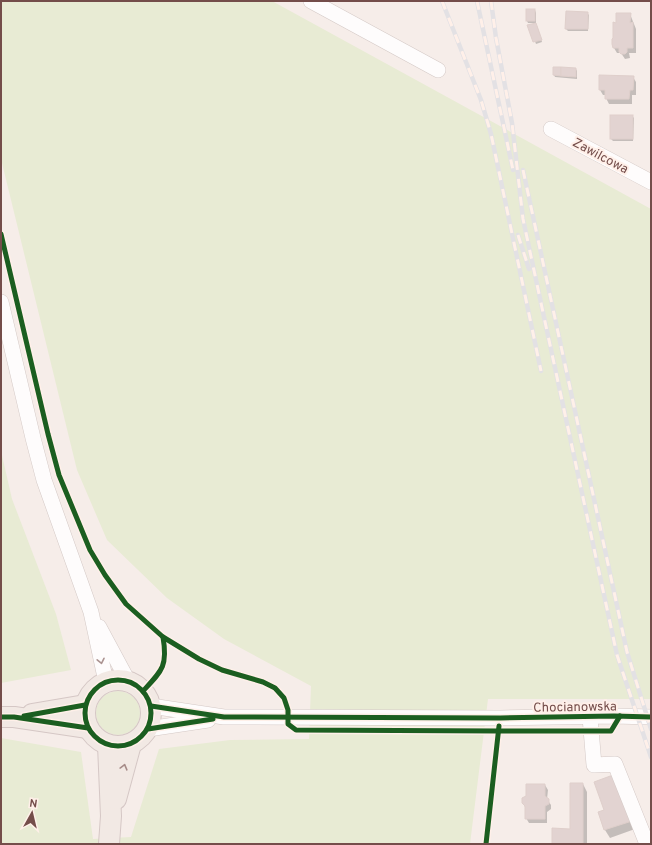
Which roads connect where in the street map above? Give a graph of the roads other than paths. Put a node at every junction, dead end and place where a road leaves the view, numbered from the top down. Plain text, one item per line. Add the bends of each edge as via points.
1 (311, 1) edge
2 (438, 70) dead end
3 (551, 129) dead end
4 (651, 182) edge
5 (1, 302) edge
6 (91, 612) junction
7 (128, 681) junction
8 (106, 682) junction
9 (85, 705) junction
10 (150, 706) junction
11 (651, 716) edge
12 (7, 717) edge
13 (224, 717) junction
14 (590, 717) junction
15 (88, 728) junction
16 (148, 729) junction
17 (131, 744) junction
18 (108, 745) junction
19 (111, 816) junction
20 (109, 844) edge
21 (647, 844) edge

1 - 2 street
3 - 4 street, Zawilcowa
5 - 6 street via 44,480
6 - 7 street
6 -> 8 street
7 - 8 main road
7 - 10 main road via 143,691
8 - 9 main road via 96,687
9 - 12 main road
9 - 15 main road via 84,717
10 - 13 street
10 - 16 main road via 151,718
11 - 14 street, Chocianowska
12 - 15 main road
13 - 14 street, Chocianowska
13 - 16 street
14 - 21 street via 594,765 615,764
15 - 18 main road via 93,736
16 - 17 main road
17 - 18 main road via 119,747
19 -> 17 main road
18 - 19 main road
19 - 20 main road

